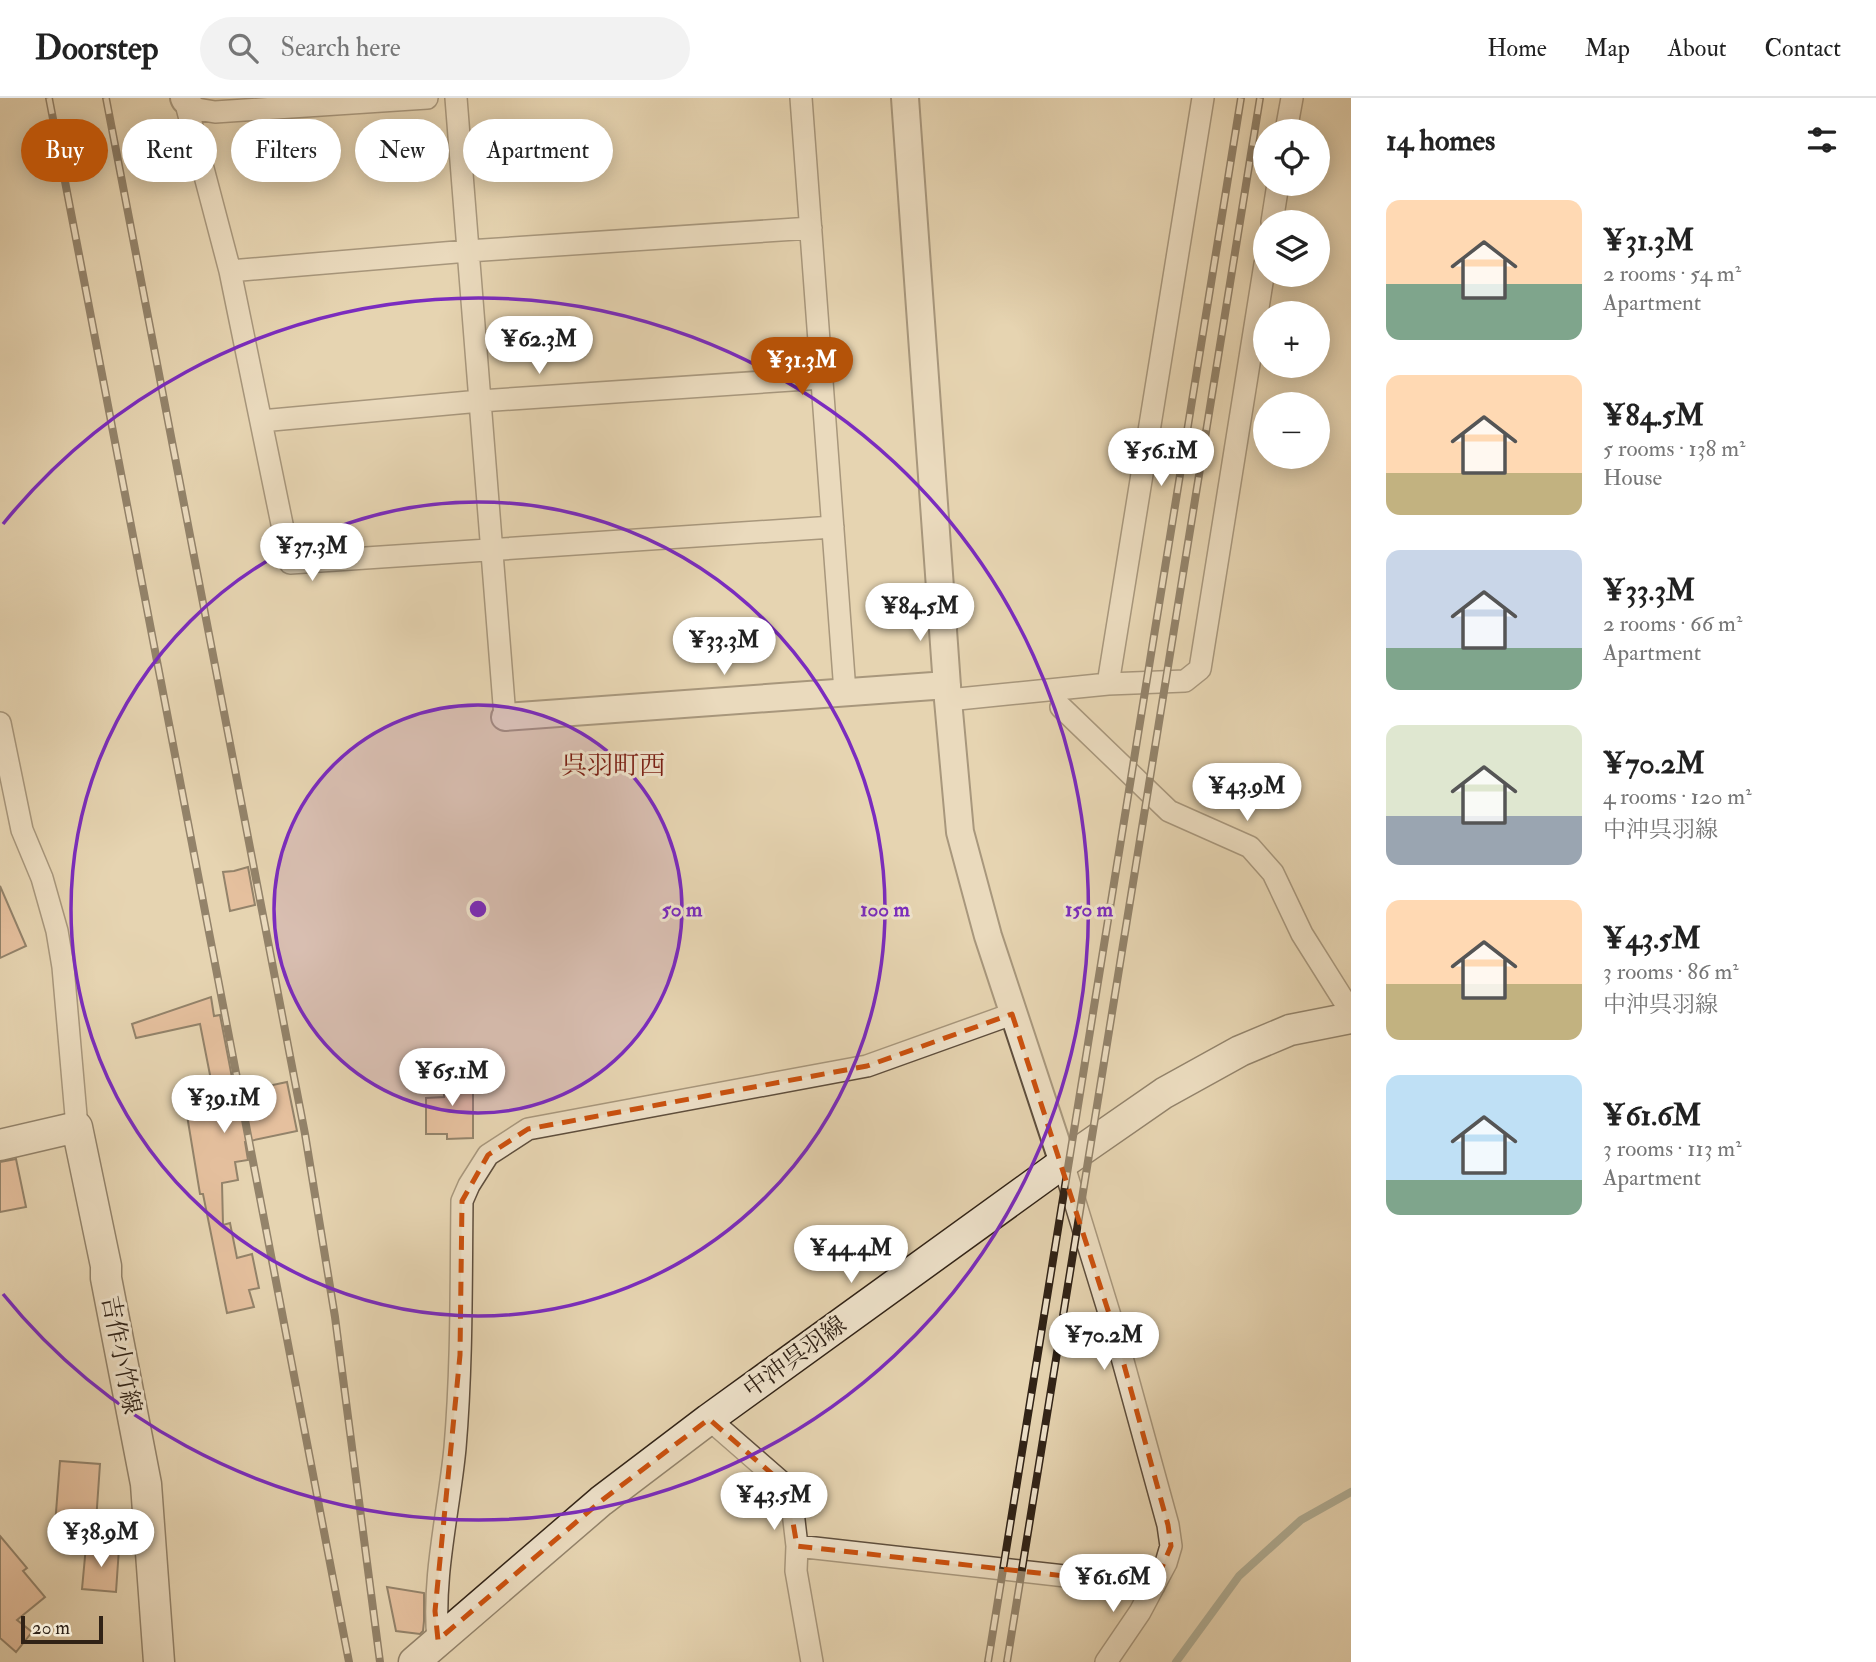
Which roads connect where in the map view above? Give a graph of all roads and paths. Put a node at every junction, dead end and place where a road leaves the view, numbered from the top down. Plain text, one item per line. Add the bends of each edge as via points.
1 (426, 98) edge
2 (456, 98) edge
3 (801, 98) edge
4 (905, 98) edge
5 (1203, 98) edge
6 (1292, 98) edge
7 (185, 99) edge
8 (1288, 119) edge
9 (811, 228) junction
10 (468, 251) junction
11 (230, 271) junction
12 (1261, 287) edge
13 (822, 378) junction
14 (480, 401) junction
15 (261, 421) junction
16 (833, 527) junction
17 (492, 550) junction
18 (1108, 684) junction
19 (845, 692) junction
20 (947, 692) junction
21 (1061, 707) dead end
22 (505, 717) joint
23 (0, 723) edge
24 (1351, 1012) edge
25 (1012, 1014) junction
26 (1351, 1018) edge
27 (76, 1127) junction
28 (0, 1145) edge
29 (1063, 1163) junction
30 (709, 1419) junction
31 (797, 1546) junction
32 (1154, 1586) junction
33 (438, 1640) junction
34 (159, 1662) edge
35 (414, 1662) edge
36 (812, 1662) edge
37 (1106, 1662) edge

1 - 7 street via 215,111 197,109
2 - 10 street
3 - 9 street
4 - 20 street
5 - 18 street
6 - 8 street
7 - 11 street
9 - 10 street
9 - 13 street
10 - 11 street
10 - 14 street
11 - 15 street
12 - 18 street via 1200,669 1185,681
13 - 14 street
13 - 16 street
14 - 15 street
14 - 17 street
15 - 17 street via 290,563
16 - 17 street
16 - 19 street
17 - 22 street
18 - 20 street
19 - 20 street
19 - 22 street
20 - 25 street via 960,832
21 - 24 street via 1169,811 1250,847 1273,873 1302,934
23 - 27 street via 22,830 57,931
25 - 29 street
25 - 33 street via 867,1066 528,1129 488,1155 462,1201 460,1368 435,1611
26 - 29 main road, 中沖呉羽線 via 1290,1030 1240,1051 1164,1093
27 - 28 main road
27 - 34 main road, 吉作小竹線 via 146,1485
29 - 30 main road, 中沖呉羽線
29 - 32 street via 1168,1525 1171,1546
30 - 31 street via 787,1487
30 - 33 main road, 中沖呉羽線 via 601,1501
31 - 32 street
31 - 36 street via 796,1571
32 - 37 street
33 - 35 main road, 中沖呉羽線

